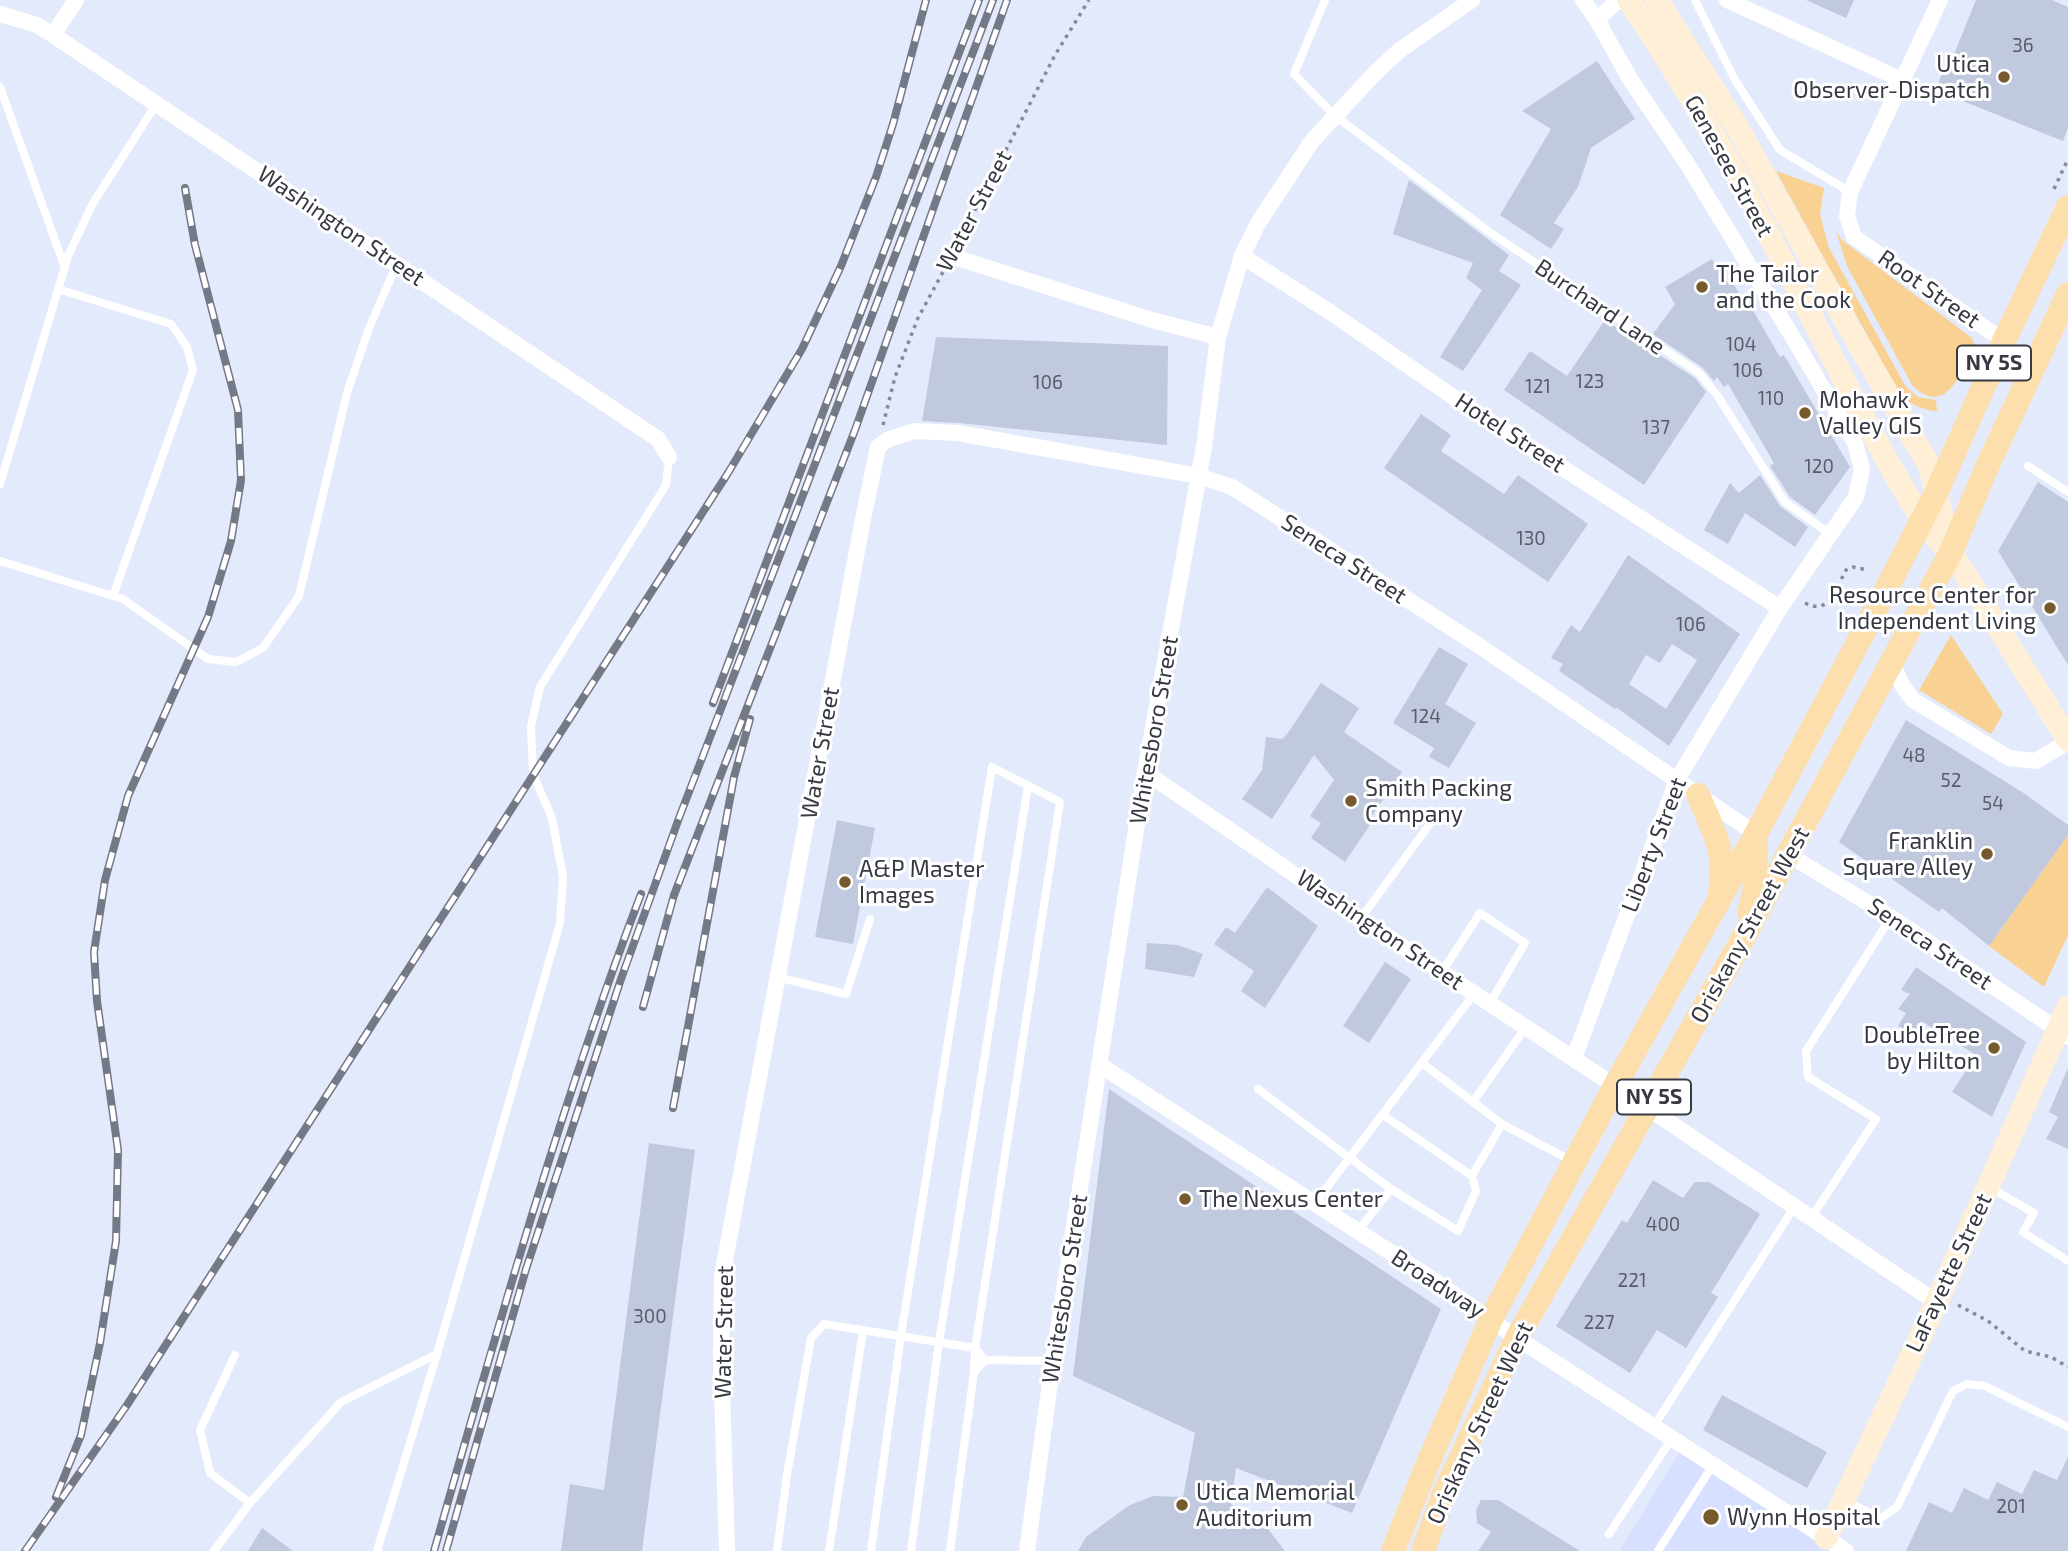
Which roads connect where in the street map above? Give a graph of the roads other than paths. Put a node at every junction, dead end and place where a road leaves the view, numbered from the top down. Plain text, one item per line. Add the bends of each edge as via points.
1 (76, 0) edge
2 (1325, 0) edge
3 (1472, 0) edge
4 (1583, 0) edge
5 (1618, 0) edge
6 (1629, 0) edge
7 (1657, 0) edge
8 (1695, 0) edge
9 (1727, 0) edge
10 (1940, 0) edge
11 (0, 13) edge
12 (1597, 20) junction
13 (53, 35) junction
14 (1681, 59) junction
15 (1902, 80) junction
16 (0, 87) edge
17 (157, 103) junction
18 (1334, 115) junction
19 (1850, 192) junction
20 (2060, 202) edge
21 (951, 256) road end
22 (1242, 256) junction
23 (397, 264) junction
24 (65, 268) junction
25 (58, 289) junction
26 (2068, 294) edge
27 (1218, 337) junction
28 (2004, 341) junction
29 (878, 447) joint
30 (669, 457) joint
31 (2028, 466) dead end
32 (1199, 476) junction
33 (0, 484) edge
34 (1937, 491) junction
35 (2068, 492) edge
36 (1921, 520) junction
37 (1830, 534) junction
38 (1951, 552) junction
39 (0, 561) edge
40 (113, 596) junction
41 (1780, 608) junction
42 (1891, 661) junction
43 (2068, 741) edge
44 (1145, 772) junction
45 (1677, 780) junction
46 (1028, 786) junction
47 (1698, 795) junction
48 (1432, 821) dead end
49 (1756, 834) junction
50 (1789, 855) junction
51 (1718, 903) junction
52 (1891, 917) junction
53 (1361, 918) junction
54 (870, 919) dead end
55 (1742, 940) junction
56 (1442, 972) junction
57 (777, 977) junction
58 (1475, 993) junction
59 (1490, 1003) junction
60 (2068, 1007) edge
61 (1526, 1027) junction
62 (2063, 1034) edge
63 (1574, 1058) junction
64 (1422, 1063) junction
65 (1100, 1065) junction
66 (1615, 1086) junction
67 (1258, 1088) dead end
68 (1473, 1102) junction
69 (1648, 1108) junction
70 (1383, 1115) junction
71 (1502, 1124) junction
72 (1351, 1157) junction
73 (1575, 1162) junction
74 (1472, 1176) junction
75 (1989, 1187) junction
76 (1391, 1189) junction
77 (1315, 1203) junction
78 (1795, 1206) junction
79 (1811, 1218) junction
80 (1357, 1232) junction
81 (2068, 1261) edge
82 (1945, 1303) junction
83 (1491, 1319) junction
84 (863, 1331) junction
85 (901, 1335) junction
86 (1517, 1338) junction
87 (939, 1342) junction
88 (975, 1348) junction
89 (437, 1354) junction
90 (235, 1355) dead end
91 (985, 1360) junction
92 (1053, 1361) junction
93 (974, 1372) junction
94 (1654, 1426) junction
95 (2068, 1427) edge
96 (1672, 1438) junction
97 (1713, 1464) junction
98 (1844, 1500) junction
99 (250, 1503) junction
100 (1609, 1534) dead end
101 (1826, 1538) junction
102 (214, 1551) edge
103 (377, 1551) edge
104 (727, 1551) edge
105 (777, 1551) edge
106 (829, 1551) edge
107 (871, 1551) edge
108 (911, 1551) edge
109 (950, 1551) edge
110 (1027, 1551) edge
111 (1393, 1551) edge
112 (1423, 1551) edge
113 (1658, 1551) edge
114 (1846, 1551) edge

1 - 13 street
2 - 18 lane, Burchard Lane via 1294,74
3 - 18 street, Whitesboro Street via 1400,50
4 - 12 street, Liberty Street
5 - 12 street
6 - 14 main road, Genesee Street
7 - 14 main road, Genesee Street
8 - 19 lane via 1735,80 1780,150
9 - 15 street
10 - 15 street
11 - 13 street, Washington Street
12 - 37 street, Liberty Street via 1855,443 1862,469 1856,497
13 - 17 street, Washington Street
14 - 34 main road, Genesee Street via 1739,130 1929,465
14 - 36 main road, Genesee Street via 1733,168
15 - 19 street
16 - 24 lane
17 - 23 street, Washington Street
17 - 24 lane via 93,203
18 - 22 street, Whitesboro Street via 1257,225
18 - 37 lane, Burchard Lane via 1545,271 1699,373 1785,502
19 - 28 street, Root Street via 1847,216 1854,237
20 - 28 main road, Oriskany Street West / NY 5S
21 - 27 street
22 - 27 street, Whitesboro Street
22 - 41 street, Hotel Street
23 - 30 street, Washington Street via 658,439
23 - 40 lane via 347,393 299,596 263,648 236,662 208,659
24 - 25 lane
25 - 33 lane
25 - 40 lane via 171,324 187,347 193,370
26 - 38 main road, Oriskany Street West / NY 5S
27 - 32 street, Whitesboro Street
28 - 34 main road, Oriskany Street West / NY 5S
29 - 32 street, Seneca Street via 914,430 958,433
29 - 57 street, Water Street
30 - 89 lane via 666,485 540,687 531,726 533,774 552,818 561,865 560,923
31 - 35 lane
32 - 44 street, Whitesboro Street
32 - 45 street, Seneca Street via 1232,487
34 - 36 main road, Oriskany Street West / NY 5S
34 - 38 main road, Genesee Street
36 - 38 main road, Genesee Street
36 - 49 main road, Oriskany Street West / NY 5S
37 - 41 street, Liberty Street
38 - 42 main road, Oriskany Street West / NY 5S
38 - 43 main road, Genesee Street
39 - 40 lane
41 - 45 street, Liberty Street
42 - 43 street via 1913,699 2009,758 2036,761
42 - 50 main road, Oriskany Street West / NY 5S
44 - 53 street, Washington Street
44 - 65 street, Whitesboro Street
45 - 47 street, Seneca Street
45 - 63 street, Liberty Street
46 - 85 lane via 992,767
46 - 87 lane
46 - 88 lane via 1060,802
47 - 49 street, Seneca Street
47 - 51 main road via 1721,851 1724,875
48 - 53 lane
49 - 51 main road, Oriskany Street West / NY 5S
49 - 55 main road via 1755,887
50 - 52 street, Seneca Street
50 - 55 main road, Oriskany Street West / NY 5S
51 - 66 main road, Oriskany Street West / NY 5S
52 - 62 street, Seneca Street
52 - 79 lane via 1806,1051 1808,1077 1875,1119
53 - 56 street, Washington Street
54 - 57 lane via 846,995
55 - 69 main road, Oriskany Street West / NY 5S
56 - 58 street, Washington Street
56 - 59 lane via 1480,913 1525,943
57 - 104 street, Water Street via 722,1276
58 - 59 street, Washington Street
58 - 64 lane
59 - 61 street, Washington Street
60 - 62 main road, LaFayette Street
61 - 63 street, Washington Street
61 - 68 lane
62 - 75 main road, LaFayette Street
63 - 66 street, Washington Street
64 - 68 lane
64 - 70 lane
65 - 77 street, Broadway
65 - 92 street, Whitesboro Street
66 - 73 main road, Oriskany Street West / NY 5S
67 - 72 lane
68 - 71 lane
69 - 78 street
69 - 86 main road, Oriskany Street West / NY 5S
70 - 72 lane
70 - 74 lane
71 - 73 lane
71 - 74 lane
72 - 76 lane
72 - 77 lane
73 - 83 main road, Oriskany Street West / NY 5S
74 - 76 lane via 1476,1191 1458,1231
75 - 81 lane via 2034,1213 2023,1232
75 - 82 main road, LaFayette Street
76 - 80 lane
77 - 80 street, Broadway
78 - 79 street
78 - 94 lane
79 - 82 street
80 - 83 street, Broadway
82 - 98 main road, LaFayette Street
83 - 86 street, Broadway
83 - 111 main road, Oriskany Street West / NY 5S
84 - 85 lane
84 - 105 lane via 824,1324 811,1338
84 - 106 lane
85 - 87 lane
85 - 107 lane
86 - 94 street, Broadway
86 - 112 main road, Oriskany Street West / NY 5S via 1444,1493
87 - 88 lane
87 - 108 lane
88 - 91 lane
88 - 93 lane
89 - 99 lane via 341,1402
89 - 103 lane
90 - 99 lane via 200,1430 210,1473
91 - 92 lane
91 - 93 lane
92 - 110 street, Whitesboro Street
93 - 109 lane
94 - 96 street, Broadway
95 - 98 lane via 1985,1386 1967,1384 1953,1391 1897,1507 1881,1518
96 - 97 street, Broadway
96 - 100 lane
97 - 101 street, Broadway
97 - 113 lane
98 - 101 main road, LaFayette Street
99 - 102 lane
101 - 114 street, Broadway

